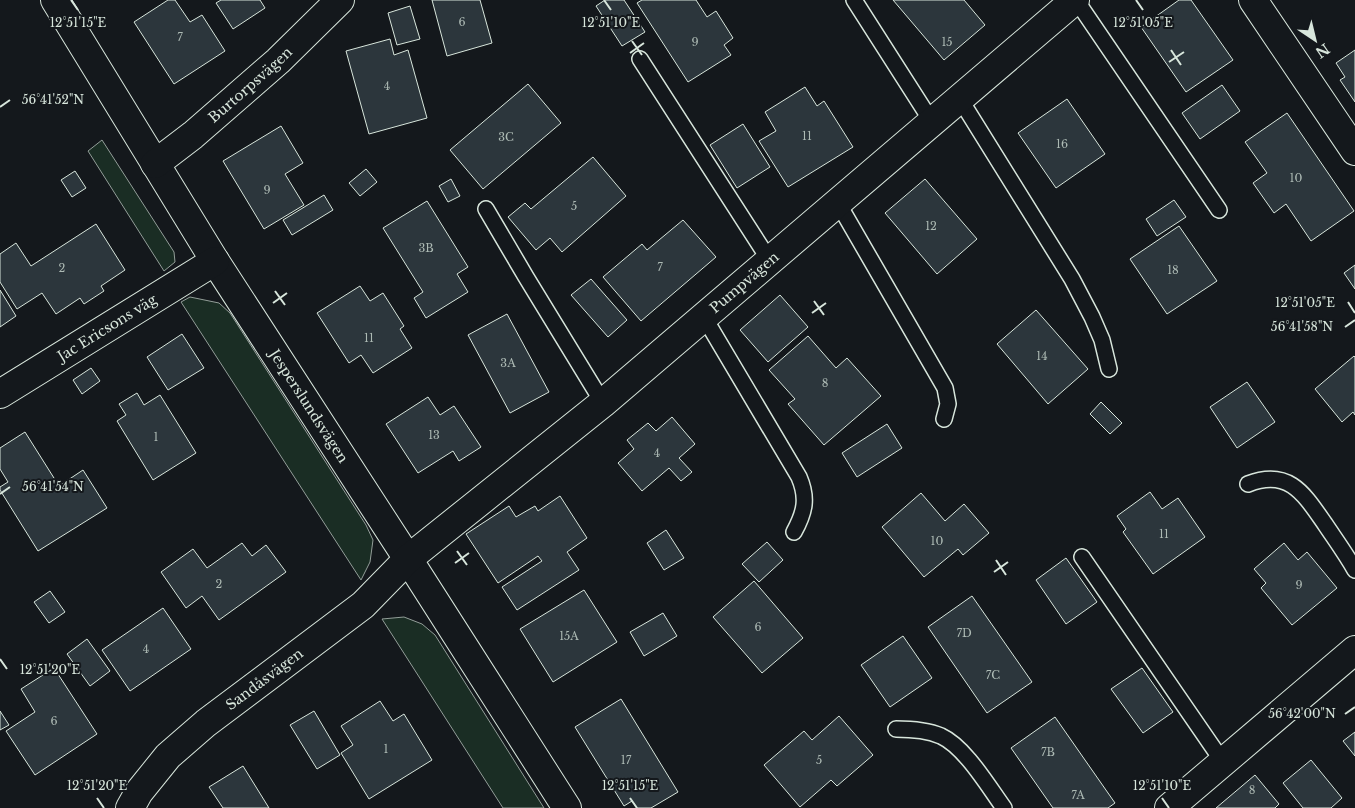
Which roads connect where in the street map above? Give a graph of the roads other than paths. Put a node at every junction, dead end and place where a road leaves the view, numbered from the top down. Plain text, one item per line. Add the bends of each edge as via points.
1 (55, 0) edge
2 (340, 0) edge
3 (854, 0) edge
4 (1075, 0) edge
5 (1253, 0) edge
6 (640, 59) dead end
7 (960, 99) junction
8 (932, 122) junction
9 (1355, 151) edge
10 (155, 164) junction
11 (838, 203) junction
12 (486, 209) dead end
13 (1220, 210) dead end
14 (215, 260) junction
15 (770, 261) junction
16 (704, 317) junction
17 (1109, 369) dead end
18 (0, 394) edge
19 (603, 403) junction
20 (944, 419) dead end
21 (1248, 484) dead end
22 (794, 532) dead end
23 (1082, 558) dead end
24 (408, 559) junction
25 (1355, 570) edge
26 (1355, 650) edge
27 (896, 729) dead end
28 (1223, 762) junction
29 (130, 808) edge
30 (567, 808) edge
31 (1004, 808) edge
32 (1169, 808) edge

1 - 10 street, Jesperslundsvägen
2 - 10 street, Burtorpsvägen via 278,61
3 - 8 lane
4 - 7 street, Pumpvägen
4 - 13 lane
5 - 9 street
6 - 15 lane
7 - 8 street, Pumpvägen
7 - 17 lane via 1072,279 1102,340
8 - 11 street, Pumpvägen
10 - 14 street, Jesperslundsvägen
11 - 15 street, Pumpvägen
11 - 20 lane via 945,388 948,404
12 - 19 lane
14 - 18 street, Jac Ericsons väg
14 - 24 street, Jesperslundsvägen
15 - 16 street, Pumpvägen
16 - 19 street, Pumpvägen
16 - 22 lane via 804,488 804,507
19 - 24 street, Pumpvägen
21 - 25 lane via 1274,479 1299,490
23 - 28 lane
24 - 29 street, Sandåsvägen via 363,606 206,723 168,756
24 - 30 street, Jesperslundsvägen
26 - 28 street
27 - 31 lane via 930,732 955,744
28 - 32 street

